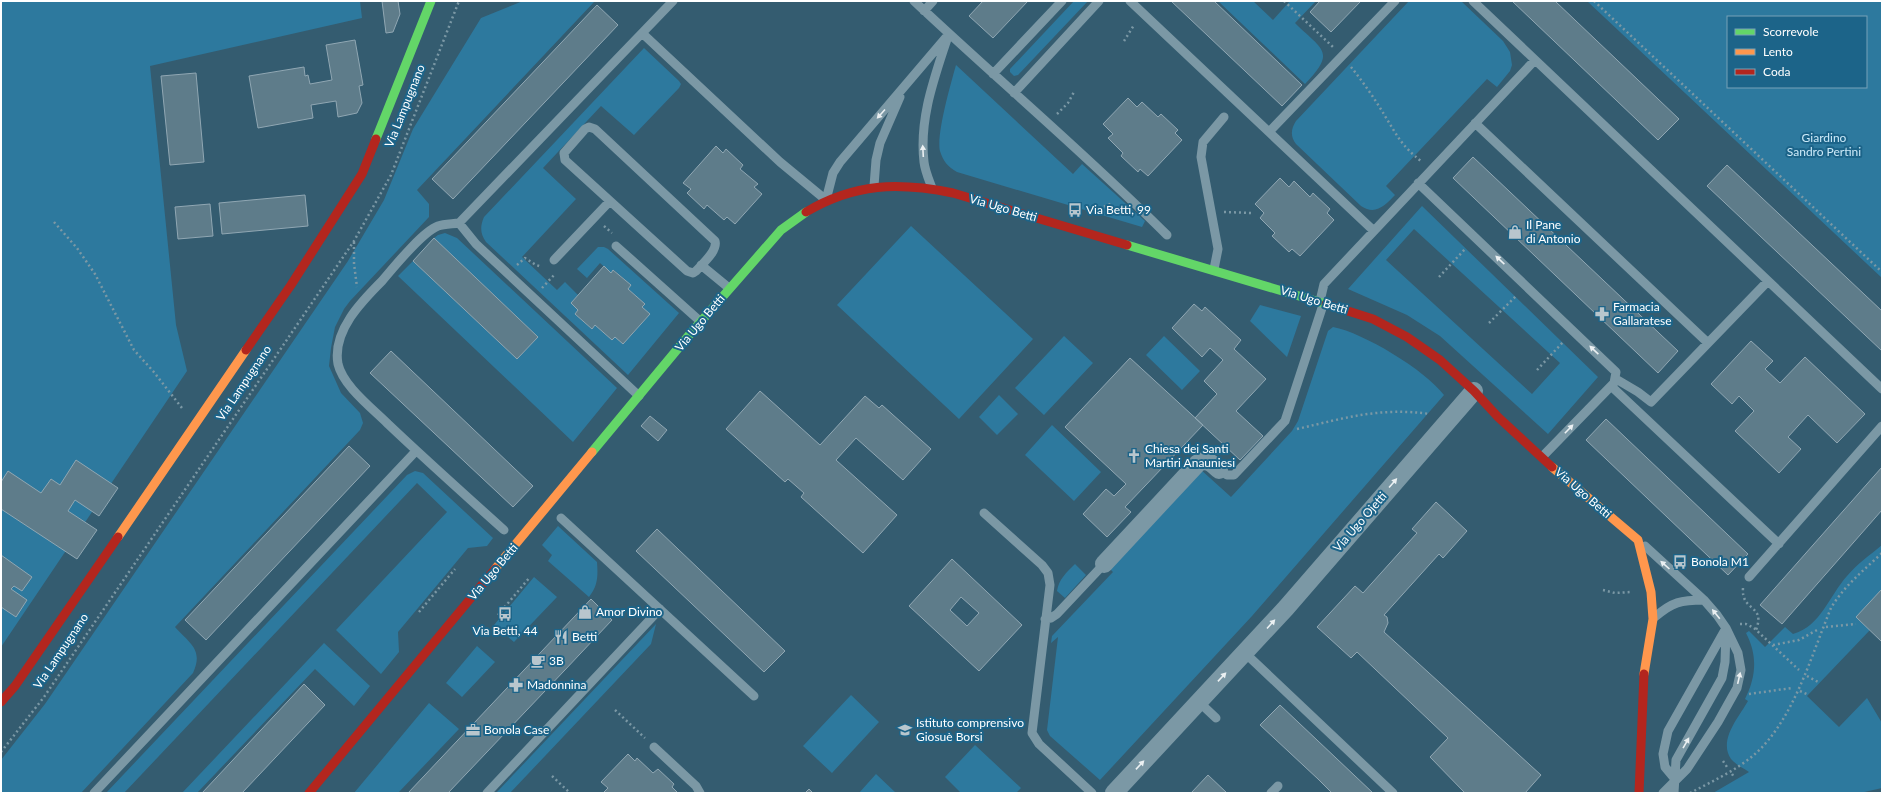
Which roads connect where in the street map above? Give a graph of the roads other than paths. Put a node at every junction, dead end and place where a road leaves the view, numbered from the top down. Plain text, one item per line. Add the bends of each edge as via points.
1 (430, 1) edge
2 (673, 1) edge
3 (914, 1) edge
4 (934, 1) edge
5 (1062, 1) edge
6 (1100, 1) edge
7 (1130, 1) edge
8 (1395, 1) edge
9 (1473, 1) edge
10 (924, 11) junction
11 (642, 34) junction
12 (949, 34) junction
13 (1535, 60) junction
14 (993, 74) junction
15 (907, 85) junction
16 (1014, 93) junction
17 (1224, 117) dead end
18 (1475, 123) junction
19 (1269, 132) junction
20 (1418, 183) junction
21 (874, 186) junction
22 (932, 188) junction
23 (826, 200) junction
24 (610, 201) junction
25 (459, 223) junction
26 (1374, 231) junction
27 (1167, 235) dead end
28 (616, 246) road end
29 (554, 260) road end
30 (701, 265) junction
31 (1214, 269) junction
32 (1768, 281) junction
33 (729, 288) junction
34 (1322, 302) junction
35 (701, 322) junction
36 (1708, 343) junction
37 (1613, 382) junction
38 (1882, 389) edge
39 (1474, 391) junction
40 (638, 396) junction
41 (1882, 426) edge
42 (416, 451) junction
43 (1542, 457) junction
44 (1219, 470) joint
45 (984, 513) dead end
46 (561, 518) dead end
47 (504, 530) dead end
48 (1638, 540) junction
49 (1778, 544) junction
50 (1104, 564) joint
51 (1749, 577) road end
52 (1704, 600) junction
53 (660, 609) junction
54 (1045, 619) junction
55 (1653, 619) junction
56 (1726, 628) junction
57 (1245, 652) junction
58 (754, 696) dead end
59 (1, 702) edge
60 (1199, 702) junction
61 (1216, 718) dead end
62 (654, 747) road end
63 (1675, 779) junction
64 (1640, 785) edge
65 (1278, 786) dead end
66 (94, 793) edge
67 (309, 793) edge
68 (486, 793) edge
69 (700, 793) edge
70 (1092, 793) edge
71 (1114, 793) edge
72 (1271, 793) edge
73 (1393, 793) edge
74 (1649, 793) edge
75 (1663, 793) edge
76 (1674, 793) edge

1 - 59 street, Via Lampugnano via 362,174 291,285 124,531 15,686
2 - 11 lane
3 - 10 lane
4 - 10 lane
5 - 14 lane
6 - 16 lane
7 - 19 lane
8 - 19 lane
9 - 13 lane
10 - 12 lane
11 - 23 lane via 780,162
11 - 25 lane
12 - 14 lane
12 - 15 lane
22 -> 12 lane via 924,163 922,132 929,96
13 - 18 lane
13 - 32 lane
14 - 16 lane
15 - 21 lane via 880,143
15 -> 23 lane via 840,162 833,172
16 - 27 lane via 1129,196
17 - 31 lane via 1203,142 1201,157 1218,248
18 - 20 lane
18 - 36 lane
19 - 26 lane
20 - 26 lane
37 -> 20 lane via 1617,376 1614,368
21 - 22 street, Via Ugo Betti via 897,184
21 - 23 street, Via Ugo Betti
22 - 31 street, Via Ugo Betti
23 - 33 street, Via Ugo Betti via 804,212 781,230
24 - 29 lane
24 - 30 lane via 687,271 693,273
24 - 30 lane via 564,157 567,149 587,127 595,129 715,241 715,247
25 - 40 lane via 476,244
25 - 42 lane via 431,229 363,300 344,328 338,352 338,364 357,394
26 - 34 lane via 1324,284
28 - 35 lane
30 - 33 lane
31 - 34 street, Via Ugo Betti
32 - 36 lane
32 - 38 lane
33 - 35 street, Via Ugo Betti
34 - 39 street, Via Ugo Betti via 1373,319 1407,338 1440,360
34 - 44 lane via 1285,421 1234,475 1226,475
35 - 40 street, Via Ugo Betti
36 - 37 lane via 1651,402 1638,392
43 -> 37 lane
37 - 49 lane
39 - 43 street, Via Ugo Betti
57 -> 39 street, Via Ugo Ojetti
40 - 67 street, Via Ugo Betti
41 - 49 lane
42 - 47 lane
42 - 66 lane
43 - 48 street, Via Ugo Betti
44 - 50 street via 1209,462 1198,464
45 - 54 lane via 1048,573 1050,585
46 - 53 lane
52 -> 48 lane
48 - 55 street via 1651,592
49 - 51 lane
50 - 54 lane via 1057,614
52 - 55 lane via 1686,600 1668,606
56 -> 52 lane
53 - 58 lane
53 - 68 lane
54 - 70 lane via 1032,733 1039,744
55 - 64 street via 1642,693
63 -> 56 lane via 1676,760 1722,678
56 - 63 lane via 1668,731 1663,754 1665,768
63 -> 56 lane via 1687,769 1737,688 1741,670 1738,653
60 -> 57 street, Via Ugo Ojetti
57 - 73 lane
60 - 61 lane
71 -> 60 street, Via Ugo Ojetti
62 - 69 lane via 696,786
63 - 75 lane
63 - 76 lane
64 - 74 street
65 - 72 lane

